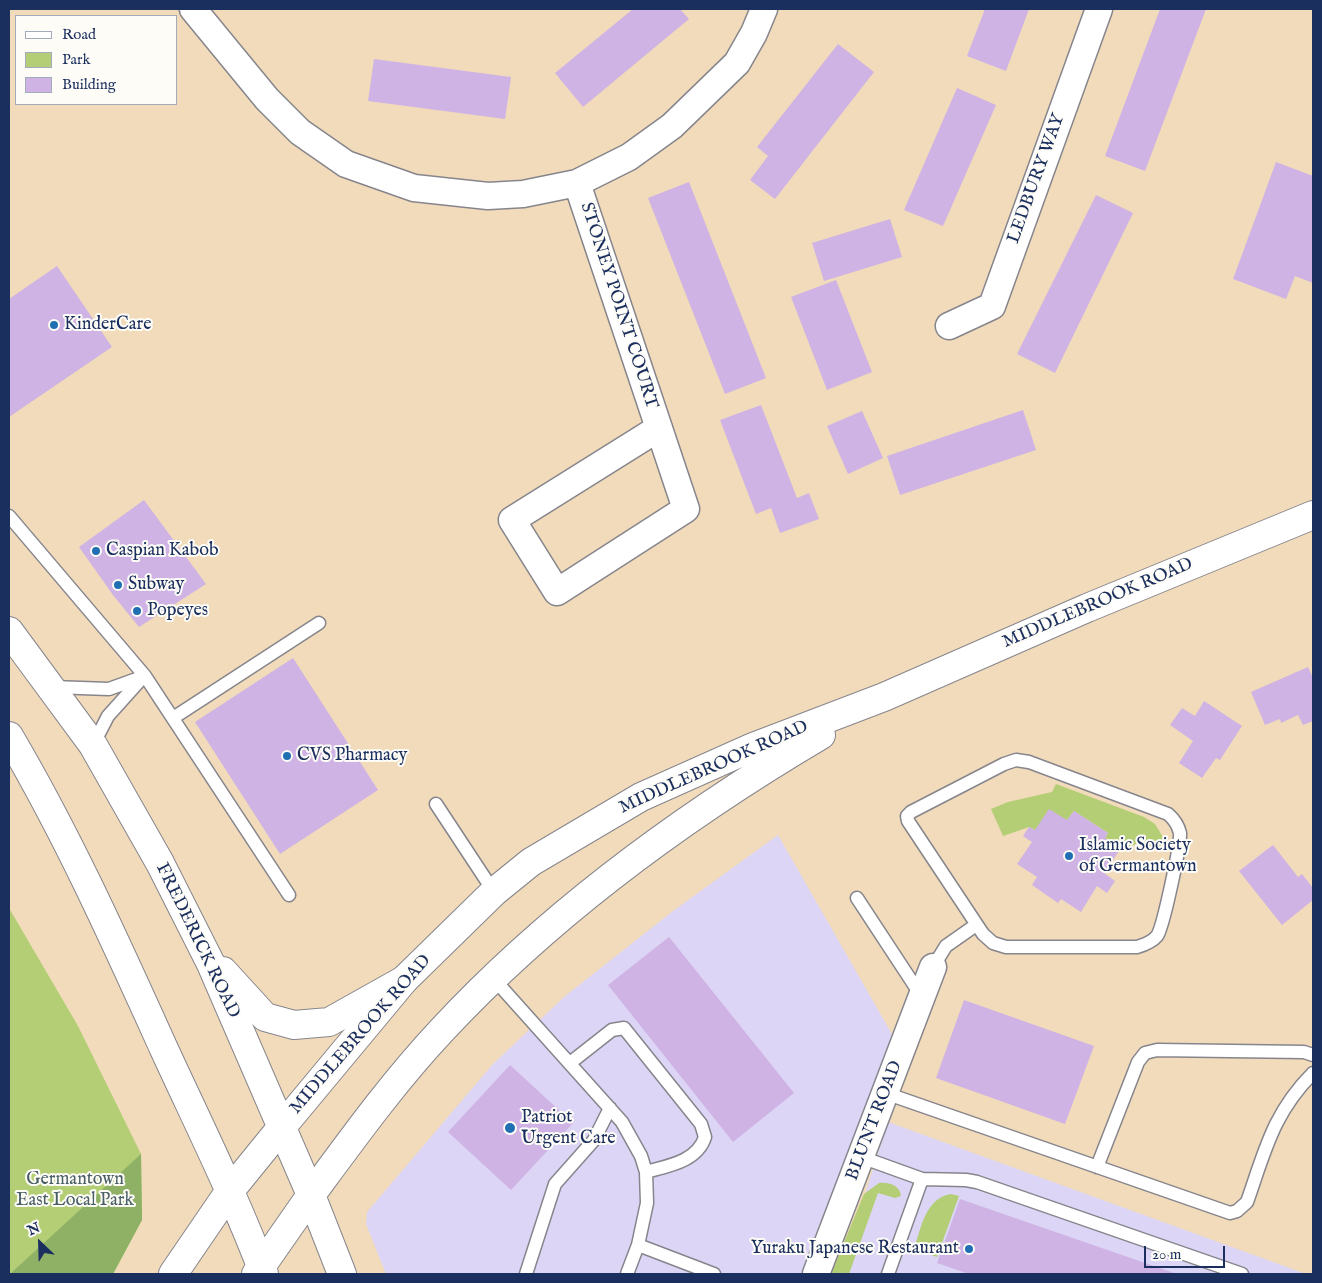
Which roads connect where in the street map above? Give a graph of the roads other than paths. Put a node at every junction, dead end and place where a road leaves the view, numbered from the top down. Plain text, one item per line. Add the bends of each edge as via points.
1 (192, 9) edge
2 (764, 9) edge
3 (1099, 9) edge
4 (578, 183) junction
5 (949, 326) dead end
6 (659, 428) junction
7 (1313, 515) edge
8 (9, 516) edge
9 (319, 623) dead end
10 (9, 631) edge
11 (145, 676) junction
12 (50, 687) junction
13 (884, 697) junction
14 (173, 718) junction
15 (9, 736) edge
16 (93, 745) junction
17 (436, 804) dead end
18 (494, 892) junction
19 (289, 895) dead end
20 (857, 898) dead end
21 (976, 925) junction
22 (202, 947) junction
23 (933, 967) joint
24 (493, 978) junction
25 (404, 980) junction
26 (922, 997) junction
27 (1313, 1055) edge
28 (570, 1062) junction
29 (1313, 1073) edge
30 (885, 1093) junction
31 (610, 1108) junction
32 (281, 1128) junction
33 (861, 1157) junction
34 (1097, 1167) junction
35 (646, 1172) junction
36 (922, 1179) junction
37 (229, 1192) junction
38 (311, 1195) junction
39 (638, 1245) junction
40 (260, 1272) edge
41 (173, 1274) edge
42 (342, 1274) edge
43 (526, 1274) edge
44 (627, 1274) edge
45 (714, 1274) edge
46 (816, 1274) edge
47 (888, 1274) edge
48 (1242, 1274) edge

1 - 4 street via 267,99 300,132 346,164 414,188 488,196 523,194
2 - 4 street via 737,63 672,126 629,157
3 - 5 street, LEDBURY WAY via 992,306
4 - 6 street, STONEY POINT COURT
6 - 6 street, STONEY POINT COURT via 686,509 557,592 512,520
7 - 13 street, MIDDLEBROOK ROAD via 1079,611
8 - 11 lane
9 - 14 lane
10 - 12 street, FREDERICK ROAD
11 - 12 lane via 109,689
11 - 14 lane
11 - 16 lane via 108,716
12 - 16 street, FREDERICK ROAD
13 - 18 street, MIDDLEBROOK ROAD via 752,747 641,796 531,862
13 - 24 street, MIDDLEBROOK ROAD via 754,774 650,846
14 - 19 lane
15 - 37 street via 48,804
16 - 22 street, FREDERICK ROAD
17 - 18 lane
18 - 25 street, MIDDLEBROOK ROAD
20 - 26 lane
21 - 21 lane via 988,940 1006,947 1137,947 1145,944 1158,935 1161,927 1180,839 1177,824 1168,814 1029,762 1016,760 1004,764 907,816
21 - 23 lane via 946,946
22 - 25 street via 265,1017 294,1025 329,1022
22 - 32 street, FREDERICK ROAD
23 - 26 street, BLUNT ROAD
24 - 28 lane
24 - 38 street, MIDDLEBROOK ROAD via 442,1030 368,1117
25 - 32 street, MIDDLEBROOK ROAD
26 - 30 street, BLUNT ROAD
27 - 34 lane via 1304,1052 1157,1050 1145,1053 1138,1062
28 - 31 lane
28 - 35 lane via 612,1030 624,1028 701,1124 705,1137 693,1154
29 - 34 lane via 1278,1117 1247,1202 1237,1212 1223,1212
30 - 33 street, BLUNT ROAD
30 - 34 lane
31 - 35 lane via 632,1138
31 - 43 lane via 594,1140 555,1184
32 - 37 street, MIDDLEBROOK ROAD
32 - 38 street, FREDERICK ROAD
33 - 36 lane
33 - 46 street, BLUNT ROAD
35 - 39 lane via 647,1203
36 - 47 lane
36 - 48 lane via 977,1182
37 - 40 street
37 - 41 street, MIDDLEBROOK ROAD
38 - 40 street, MIDDLEBROOK ROAD
38 - 42 street, FREDERICK ROAD
39 - 44 lane
39 - 45 lane

